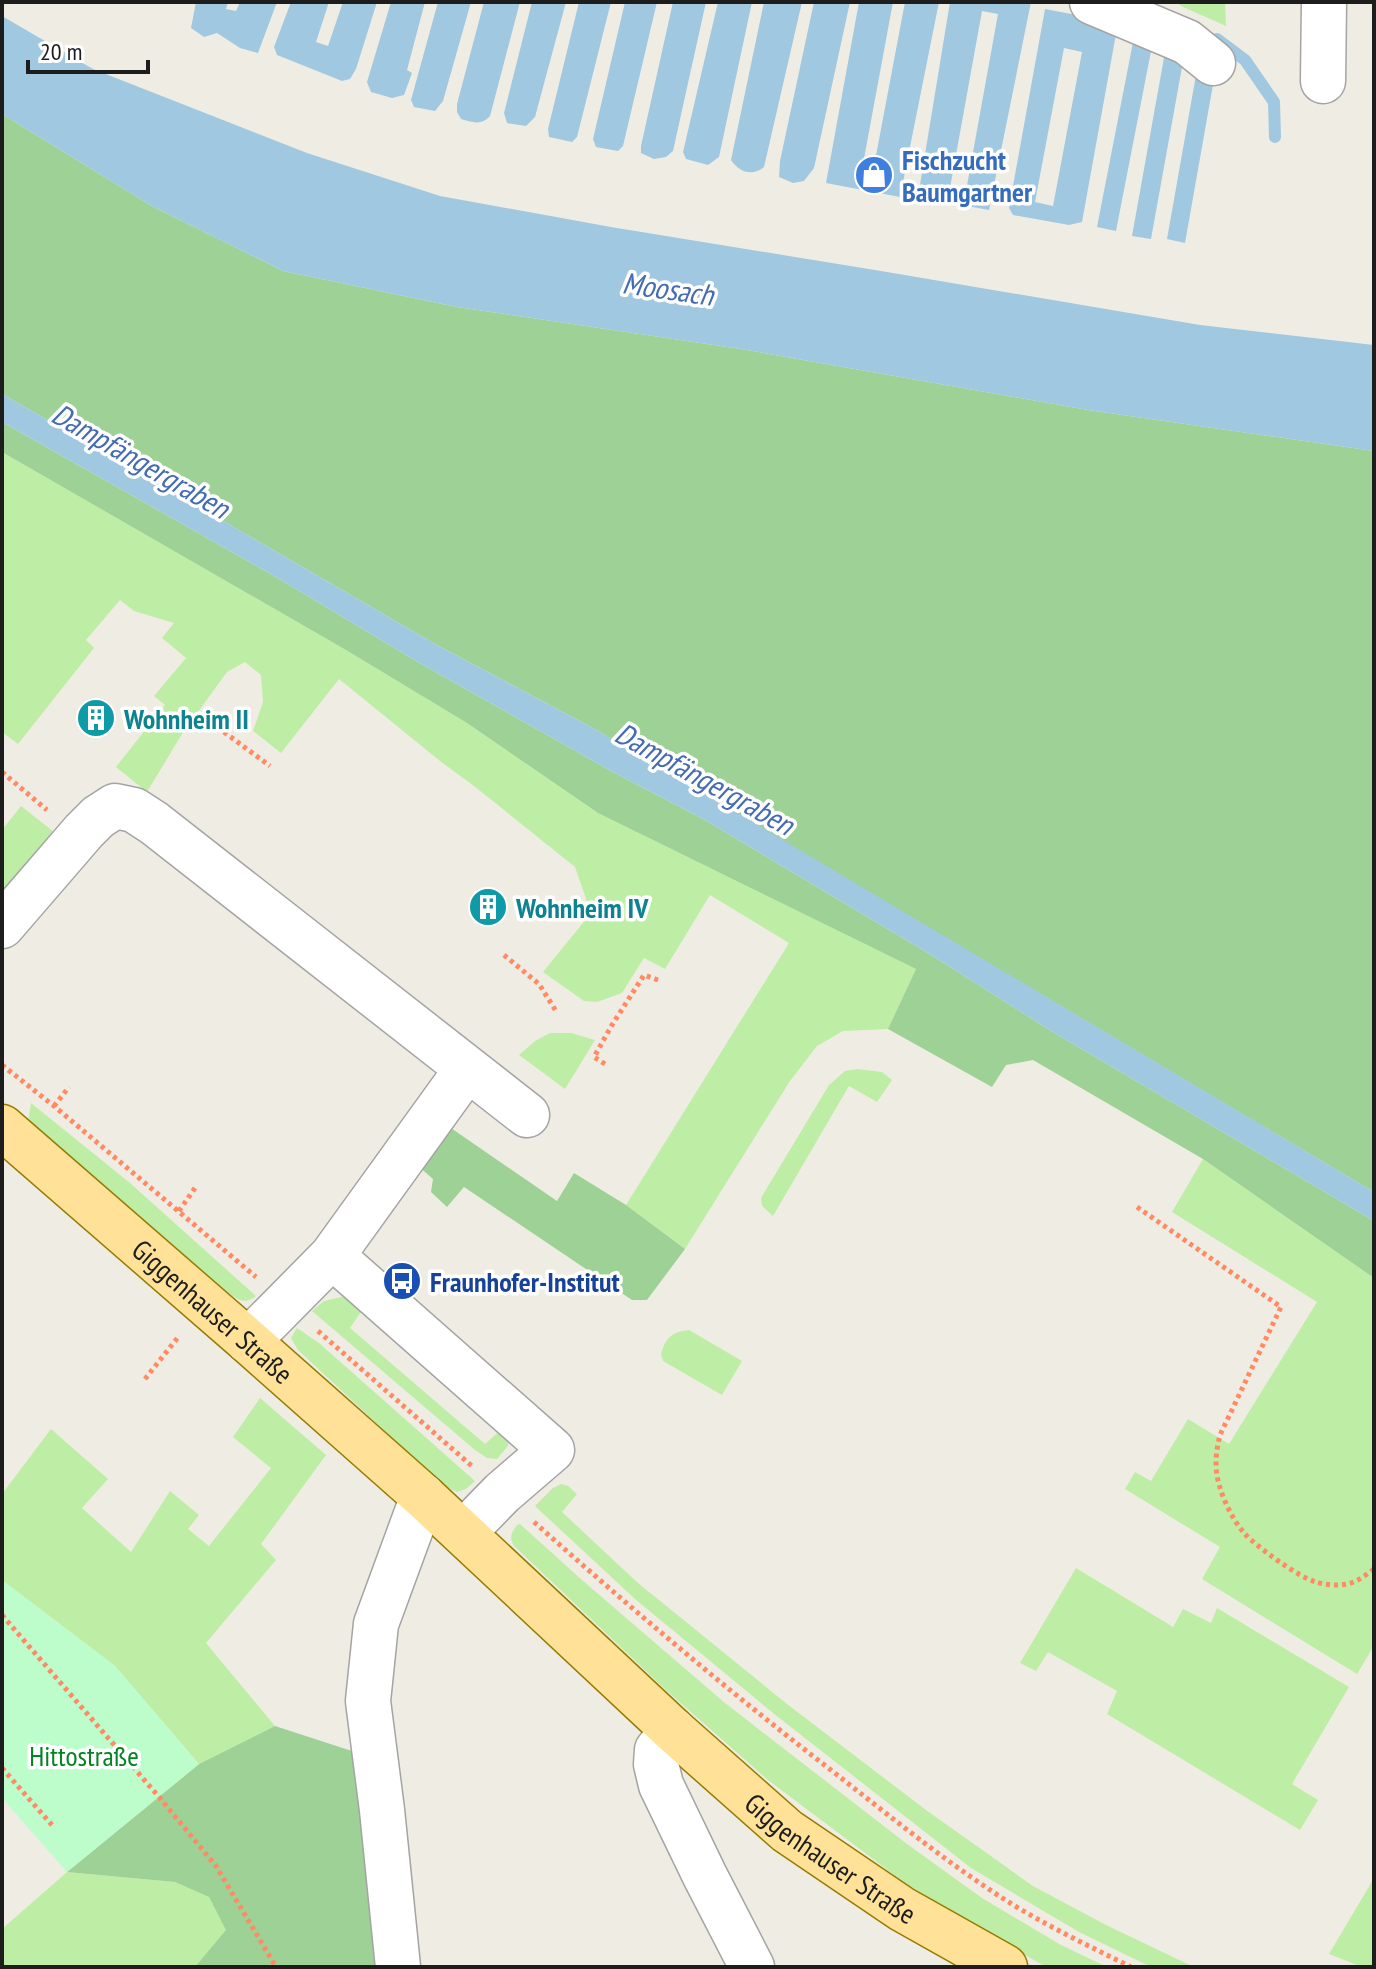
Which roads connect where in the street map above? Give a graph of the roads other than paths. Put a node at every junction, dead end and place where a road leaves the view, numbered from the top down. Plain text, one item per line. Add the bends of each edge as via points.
1 (1092, 2) edge
2 (1324, 2) edge
3 (1213, 63) dead end
4 (1323, 81) dead end
5 (2, 926) edge
6 (467, 1069) junction
7 (527, 1115) dead end
8 (2, 1127) edge
9 (332, 1256) junction
10 (248, 1341) junction
11 (423, 1496) junction
12 (463, 1533) junction
13 (673, 1730) junction
14 (398, 1967) edge
15 (752, 1967) edge
16 (1005, 1967) edge

1 - 3 street via 1187,42
2 - 4 street
5 - 6 street via 98,817 115,806 134,810
6 - 7 street
6 - 9 street
8 - 10 main road, Giggenhauser Straße
9 - 10 street
9 - 12 street via 552,1450
10 - 11 main road, Giggenhauser Straße
11 - 12 main road, Giggenhauser Straße
11 - 14 street via 376,1624 368,1701
12 - 13 main road, Giggenhauser Straße
13 - 15 street via 656,1755 661,1785
13 - 16 main road, Giggenhauser Straße via 787,1831 902,1909

